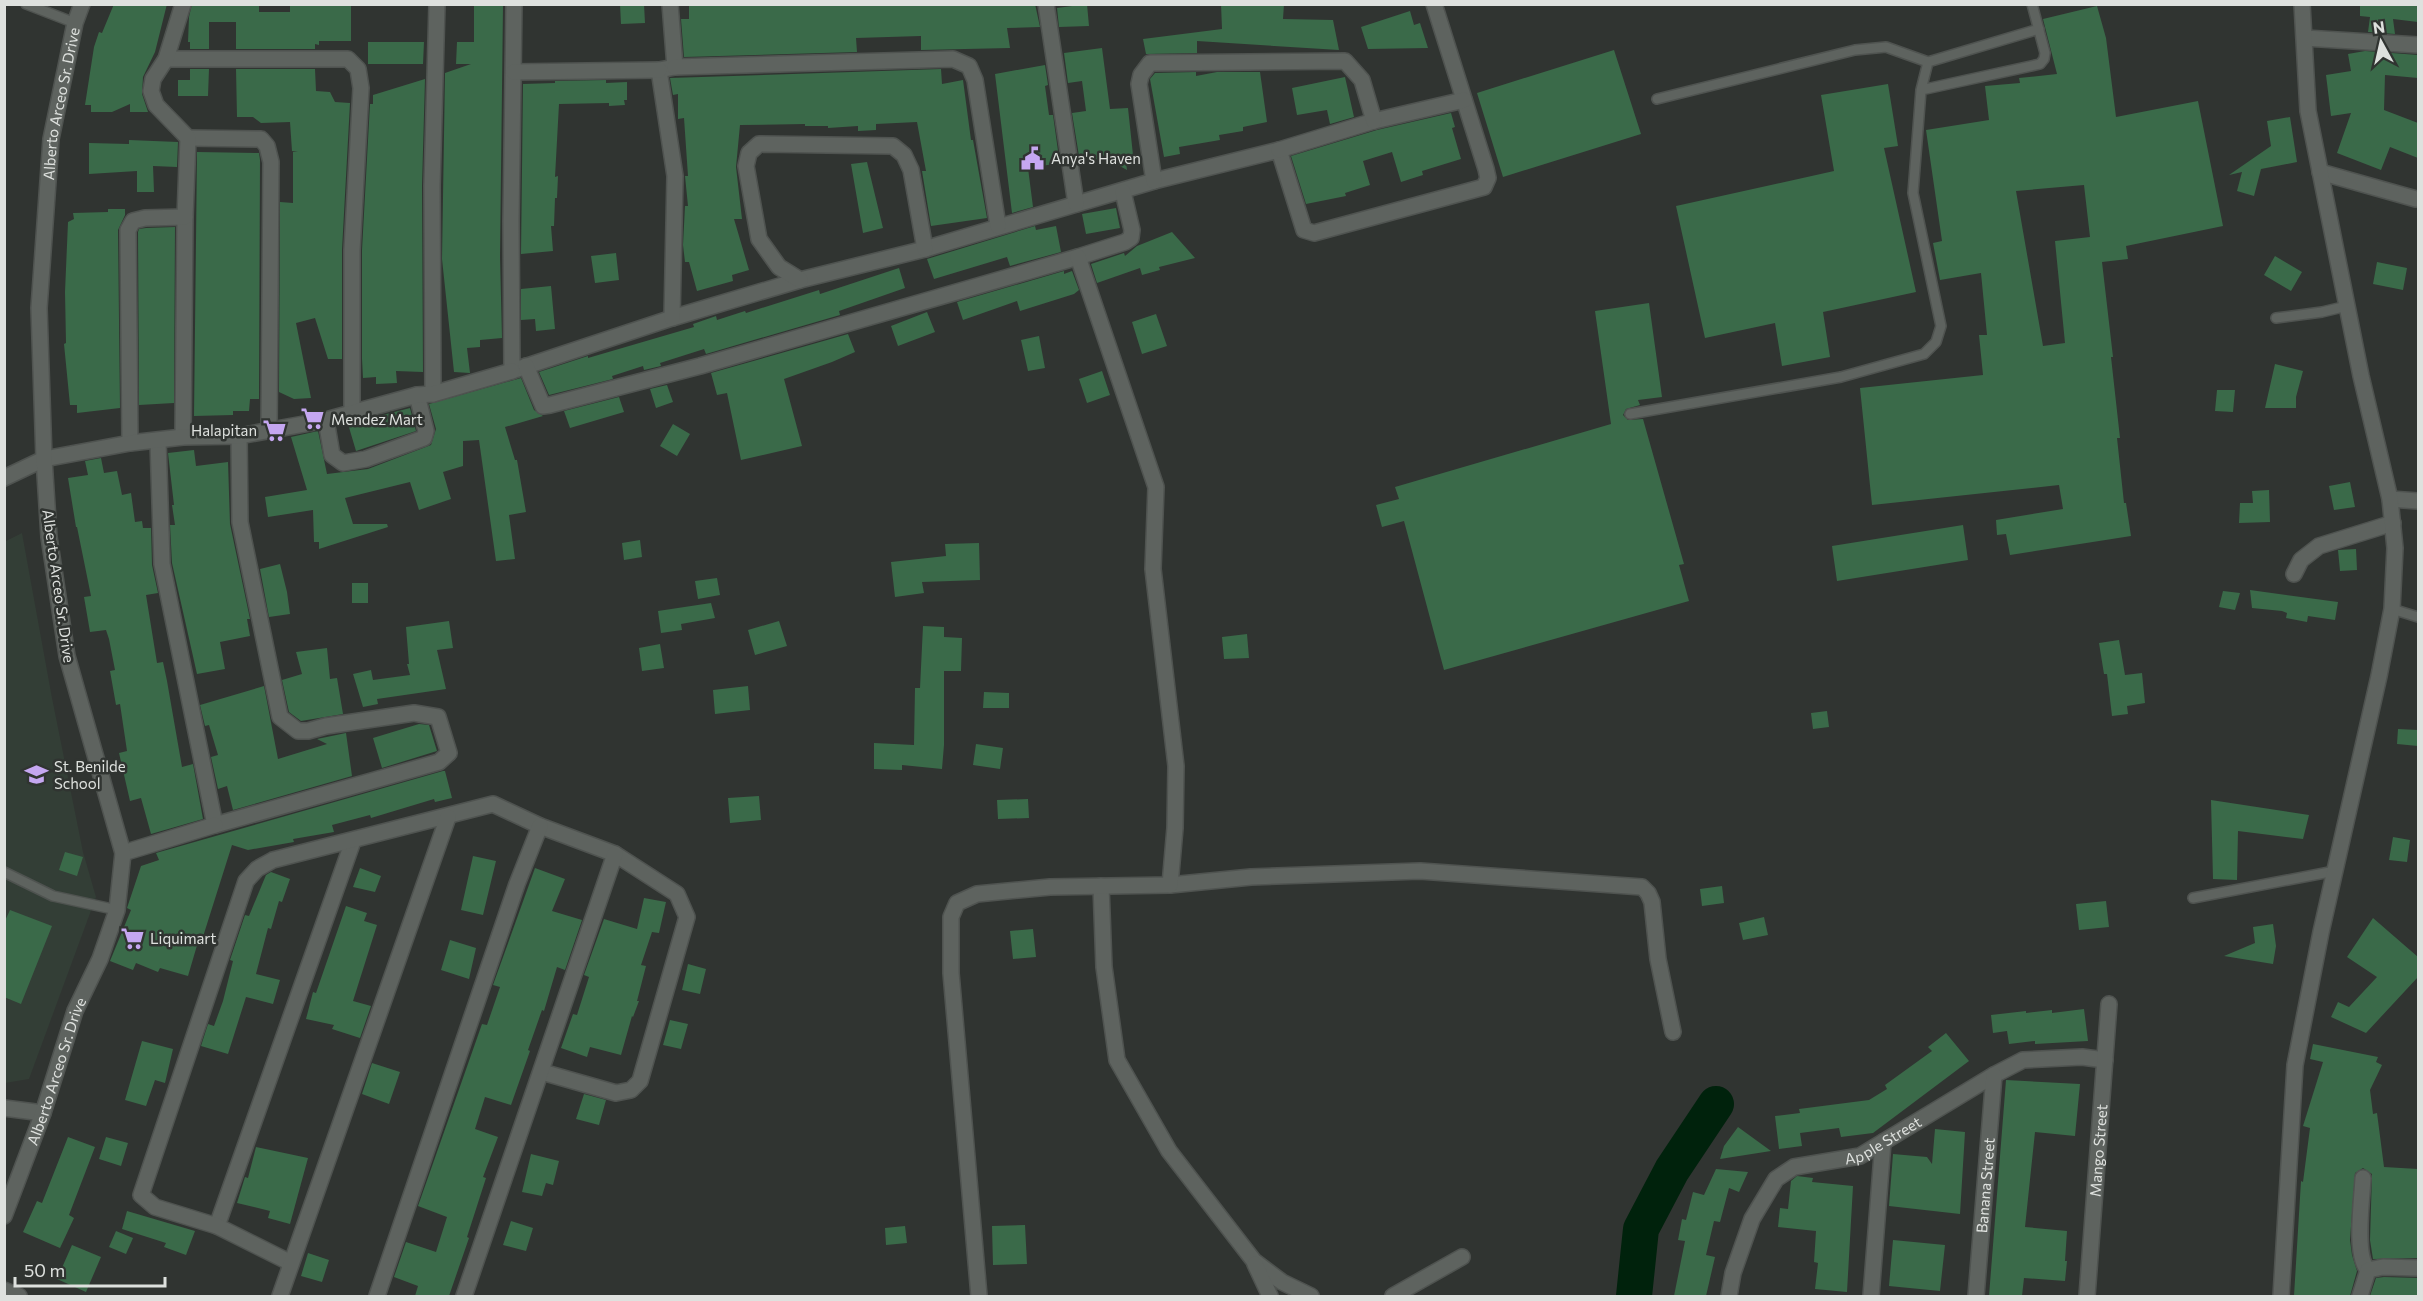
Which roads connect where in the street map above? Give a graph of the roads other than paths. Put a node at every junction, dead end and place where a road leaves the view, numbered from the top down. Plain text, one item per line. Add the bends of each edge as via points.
1 (26, 4) edge
2 (82, 4) edge
3 (183, 4) edge
4 (437, 4) edge
5 (514, 4) edge
6 (670, 4) edge
7 (1046, 4) edge
8 (1434, 4) edge
9 (2032, 4) edge
10 (2302, 4) edge
11 (75, 23) junction
12 (2039, 29) junction
13 (2305, 38) junction
14 (2418, 45) edge
15 (166, 59) junction
16 (1928, 62) junction
17 (675, 67) junction
18 (659, 70) junction
19 (514, 72) junction
20 (1921, 90) junction
21 (1657, 99) dead end
22 (1464, 100) junction
23 (1374, 121) junction
24 (188, 138) junction
25 (1279, 150) junction
26 (2320, 172) junction
27 (1154, 181) junction
28 (1123, 192) junction
29 (2416, 199) dead end
30 (1076, 204) junction
31 (185, 218) junction
32 (998, 226) junction
33 (925, 249) junction
34 (1078, 257) junction
35 (800, 280) junction
36 (2347, 306) junction
37 (672, 318) junction
38 (2276, 318) dead end
39 (519, 368) junction
40 (425, 394) junction
41 (352, 411) junction
42 (1630, 414) dead end
43 (326, 420) junction
44 (269, 429) junction
45 (183, 436) junction
46 (239, 436) junction
47 (158, 441) junction
48 (130, 443) junction
49 (44, 459) junction
50 (4, 478) edge
51 (2390, 498) junction
52 (2418, 501) edge
53 (2393, 523) junction
54 (2294, 574) dead end
55 (2392, 609) junction
56 (2418, 617) edge
57 (448, 817) junction
58 (215, 825) junction
59 (540, 826) junction
60 (353, 842) junction
61 (123, 853) junction
62 (615, 854) junction
63 (2334, 871) junction
64 (4, 872) edge
65 (1170, 885) junction
66 (1101, 886) junction
67 (2193, 898) dead end
68 (117, 910) junction
69 (2109, 1004) dead end
70 (1673, 1032) dead end
71 (2105, 1060) junction
72 (542, 1072) junction
73 (1994, 1075) junction
74 (4, 1108) edge
75 (43, 1113) junction
76 (1883, 1142) junction
77 (2363, 1178) dead end
78 (4, 1216) edge
79 (217, 1226) junction
80 (1462, 1257) dead end
81 (1254, 1261) junction
82 (291, 1263) junction
83 (2418, 1268) edge
84 (2368, 1270) junction
85 (4, 1290) edge
86 (19, 1296) edge
87 (280, 1296) edge
88 (377, 1296) edge
89 (464, 1296) edge
90 (980, 1296) edge
91 (1270, 1296) edge
92 (1311, 1296) edge
93 (1394, 1296) edge
94 (1729, 1296) edge
95 (1871, 1296) edge
96 (1976, 1296) edge
97 (2087, 1296) edge
98 (2281, 1296) edge
99 (2360, 1296) edge

1 - 11 lane
2 - 11 street, Alberto Arceo Sr. Drive
3 - 15 street
4 - 40 street
5 - 19 street
6 - 17 street
7 - 30 street
8 - 22 street
9 - 12 lane
10 - 13 street
11 - 49 street, Alberto Arceo Sr. Drive via 51,139 39,308
12 - 16 lane
12 - 20 lane via 2045,53 2040,64
13 - 14 street
13 - 26 street via 2308,111
15 - 24 street via 150,92
15 - 41 street via 348,59 358,69 361,88 352,250
16 - 20 lane
16 - 21 lane via 1886,47 1855,50
17 - 18 street
17 - 32 street via 953,59 969,66 975,80
18 - 19 street
18 - 37 street via 675,176
19 - 39 street via 511,221
20 - 42 lane via 1913,193 1941,326 1936,342 1924,354 1841,377
22 - 23 street
22 - 25 street via 1486,169 1484,187 1314,233 1304,230
23 - 25 street
23 - 27 street via 1362,80 1345,61 1150,63 1139,84
24 - 31 street
24 - 44 street via 261,139 267,146 271,162
25 - 27 street
26 - 29 street
26 - 36 street
27 - 28 street
28 - 30 street
28 - 34 street via 1131,238
30 - 32 street
31 - 45 street
31 - 48 street via 145,218 133,221 129,230
32 - 33 street
33 - 35 street
33 - 35 street via 911,170 904,155 893,146 759,144 749,153 746,166 759,239 779,267
34 - 39 street via 550,405 543,406
34 - 65 street via 1156,487 1153,569 1176,766
35 - 37 street
36 - 38 lane
36 - 51 street
37 - 39 street
39 - 40 street
40 - 41 street
40 - 43 street via 424,438 366,459 343,464 332,455
41 - 43 street
43 - 44 street
44 - 46 street
45 - 46 street
45 - 47 street
46 - 58 street via 240,522 280,717 298,731 308,731 414,713 438,717 449,753 439,762
47 - 48 street
47 - 58 street via 162,564
48 - 49 street
49 - 50 street
49 - 61 street, Alberto Arceo Sr. Drive via 49,537 68,656
51 - 52 street
51 - 53 street
53 - 54 street via 2319,546 2301,560
53 - 55 street
55 - 56 lane
55 - 63 street
57 - 59 street via 493,804
57 - 60 street
57 - 82 street
58 - 61 street
59 - 62 street
59 - 88 street
60 - 79 street
60 - 79 street via 273,860 246,881 142,1190 144,1199 155,1207
61 - 68 street, Alberto Arceo Sr. Drive
62 - 72 street
62 - 72 street via 677,894 687,917 640,1081 631,1090 616,1093
63 - 67 lane
63 - 98 street via 2295,1065
64 - 68 lane via 53,896
65 - 66 street
65 - 70 street via 1251,877 1420,871 1642,887 1652,902 1658,959
66 - 81 street via 1104,967 1117,1060 1169,1151
66 - 90 street via 977,894 957,903 951,917 951,973
68 - 75 street, Alberto Arceo Sr. Drive via 100,959 75,1011
69 - 71 street, Mango Street
71 - 73 street, Apple Street via 2023,1060
71 - 97 street, Mango Street
72 - 89 street
73 - 76 street, Apple Street
73 - 96 street, Banana Street
74 - 75 street
75 - 78 street, Alberto Arceo Sr. Drive
76 - 94 street, Apple Street via 1860,1156 1794,1167 1776,1179 1752,1219
76 - 95 street
77 - 84 street via 2360,1250
79 - 82 street
80 - 93 street
81 - 91 street
81 - 92 street via 1282,1282
82 - 87 street
83 - 84 street
84 - 99 street
85 - 86 street

